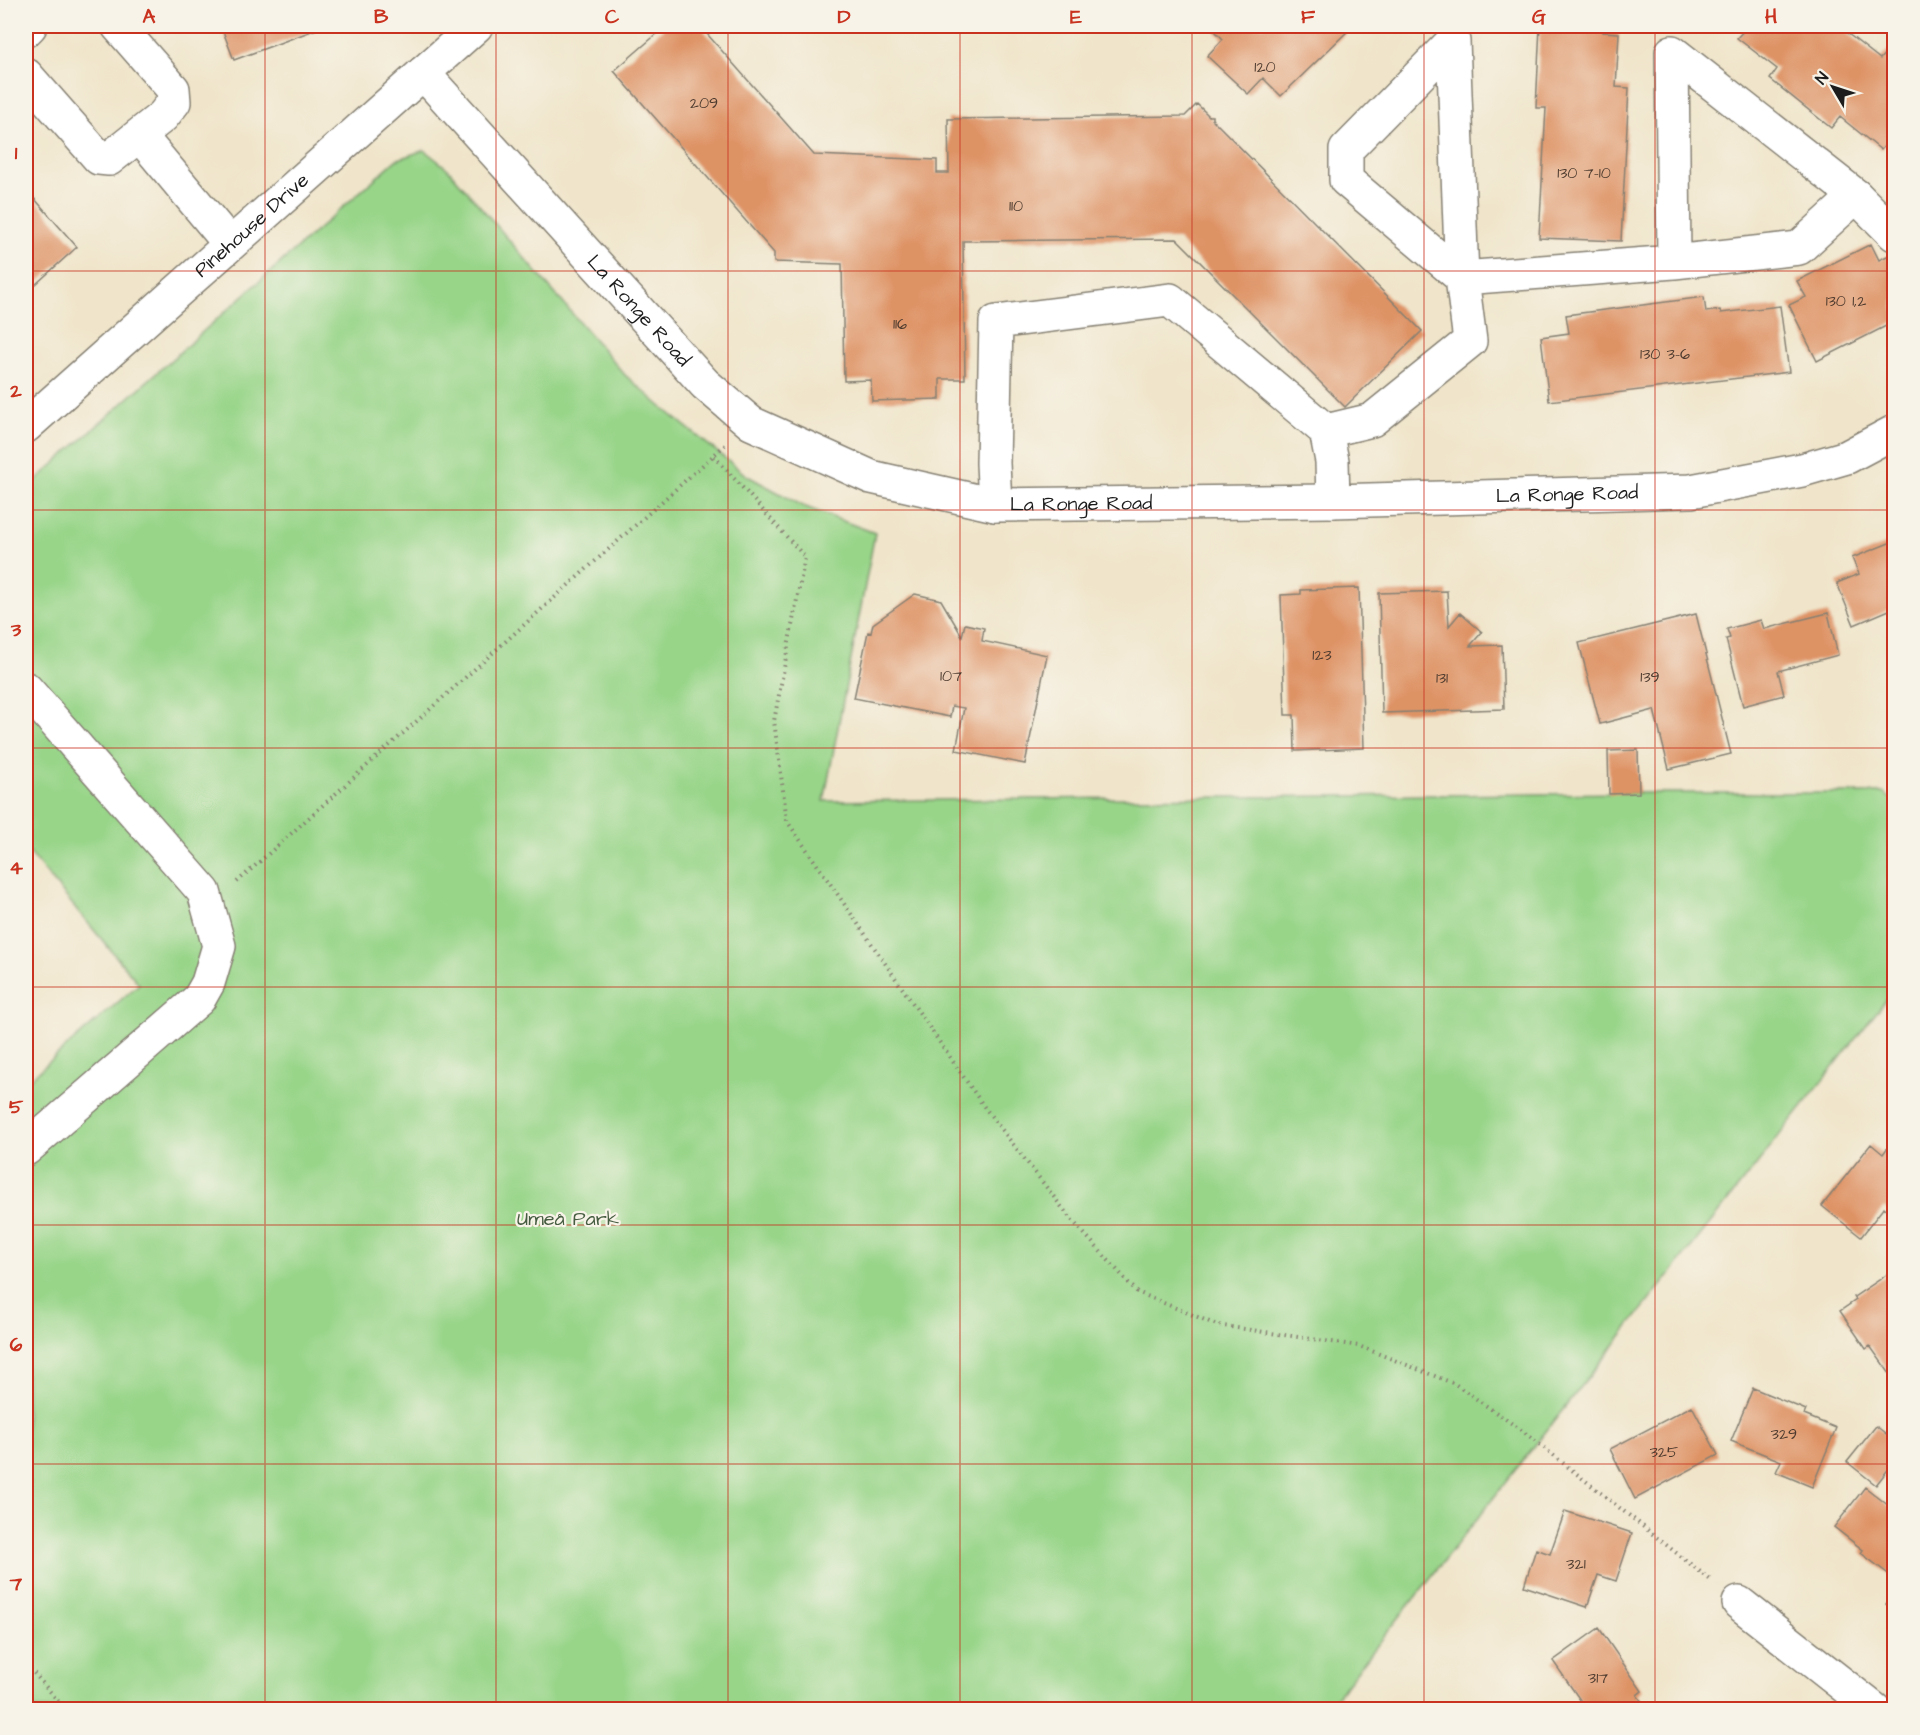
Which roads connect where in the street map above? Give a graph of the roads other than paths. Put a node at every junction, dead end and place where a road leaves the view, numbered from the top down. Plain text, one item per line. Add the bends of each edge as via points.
1 (30, 26) edge
2 (118, 26) edge
3 (476, 26) edge
4 (26, 30) edge
5 (1461, 33) edge
6 (423, 73) junction
7 (26, 75) edge
8 (140, 136) junction
9 (1856, 196) junction
10 (1894, 234) edge
11 (230, 244) junction
12 (1674, 262) junction
13 (1462, 278) junction
14 (26, 426) edge
15 (1326, 431) junction
16 (1894, 432) edge
17 (1333, 501) junction
18 (995, 505) junction
19 (26, 689) edge
20 (26, 1149) edge
21 (1739, 1603) dead end
22 (1875, 1710) edge

1 - 4 street
2 - 8 street via 173,89 174,102
3 - 6 street, Pinehouse Drive
5 - 13 street
5 - 13 street via 1346,150 1346,180
6 - 11 street, Pinehouse Drive
6 - 18 street, La Ronge Road via 705,384 751,423 871,477
7 - 8 street via 99,158 110,159
8 - 11 street
9 - 10 street
9 - 12 street via 1799,248
9 - 12 street via 1672,52
11 - 14 street, Pinehouse Drive
12 - 13 street
13 - 15 street via 1470,341 1372,420
15 - 17 street
15 - 18 street via 1170,300 996,322
16 - 17 street, La Ronge Road via 1846,457 1802,470 1691,491
17 - 18 street, La Ronge Road
19 - 20 street via 204,892 219,946 199,999
21 - 22 street

